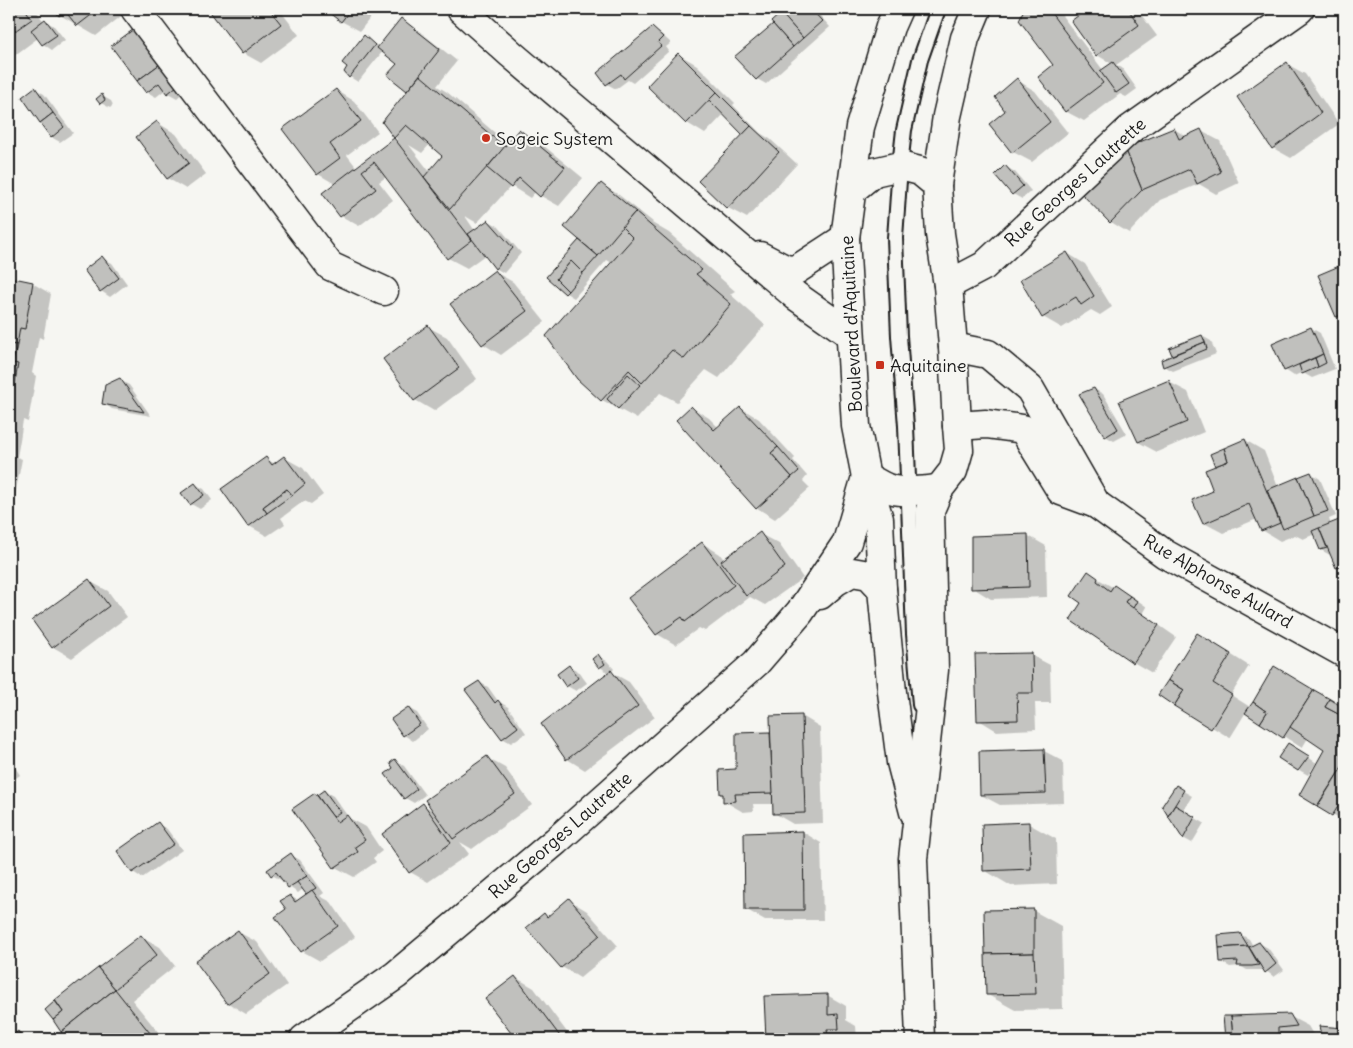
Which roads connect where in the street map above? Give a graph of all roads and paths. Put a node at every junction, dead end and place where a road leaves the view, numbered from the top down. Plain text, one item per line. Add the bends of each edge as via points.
1 (135, 9) edge
2 (461, 9) edge
3 (898, 9) edge
4 (938, 9) edge
5 (977, 9) edge
6 (1300, 9) edge
7 (900, 166) junction
8 (938, 185) junction
9 (852, 190) junction
10 (845, 238) junction
11 (734, 243) junction
12 (948, 285) junction
13 (384, 290) dead end
14 (850, 334) junction
15 (953, 347) junction
16 (957, 426) junction
17 (866, 476) junction
18 (939, 488) junction
19 (900, 490) junction
20 (1096, 504) junction
21 (879, 519) junction
22 (882, 589) junction
23 (800, 612) junction
24 (1344, 653) edge
25 (925, 762) junction
26 (918, 825) junction
27 (304, 1039) edge
28 (920, 1039) edge

1 - 13 street via 330,266
2 - 11 street
3 - 9 street, Boulevard d'Aquitaine via 860,127
4 - 7 lane via 920,60 904,130
5 - 8 street, Boulevard d'Aquitaine via 966,38 947,116
6 - 12 street, Rue Georges Lautrette via 1128,130 984,266
7 - 8 street via 920,171
7 - 9 street via 874,172
7 - 19 lane via 895,238 906,443 898,473
8 - 12 street, Boulevard d'Aquitaine via 940,234
9 - 10 street, Boulevard d'Aquitaine
10 - 11 street via 796,270 785,269
10 - 14 street, Boulevard d'Aquitaine
11 - 14 street via 796,296
12 - 15 street, Boulevard d'Aquitaine
14 - 17 street, Boulevard d'Aquitaine via 856,426
15 - 16 street, Boulevard d'Aquitaine
15 - 20 street, Rue Alphonse Aulard via 988,354 1030,389
16 - 18 street, Boulevard d'Aquitaine via 959,450 953,471
16 - 20 street, Rue Alphonse Aulard via 986,424 1023,429 1061,491
17 - 19 street via 887,488
17 - 21 street, Boulevard d'Aquitaine
17 - 23 street, Rue Georges Lautrette via 847,542
18 - 19 street
18 - 25 street, Boulevard d'Aquitaine via 930,510 934,670
19 - 21 lane
19 - 25 lane
20 - 24 street, Rue Alphonse Aulard via 1165,554
21 - 22 street, Boulevard d'Aquitaine
22 - 23 street, Rue Georges Lautrette via 869,575 852,572
22 - 26 street, Boulevard d'Aquitaine via 900,762
23 - 27 street, Rue Georges Lautrette via 756,663 556,841 396,975
25 - 26 street, Boulevard d'Aquitaine
26 - 28 street, Boulevard d'Aquitaine via 914,858

